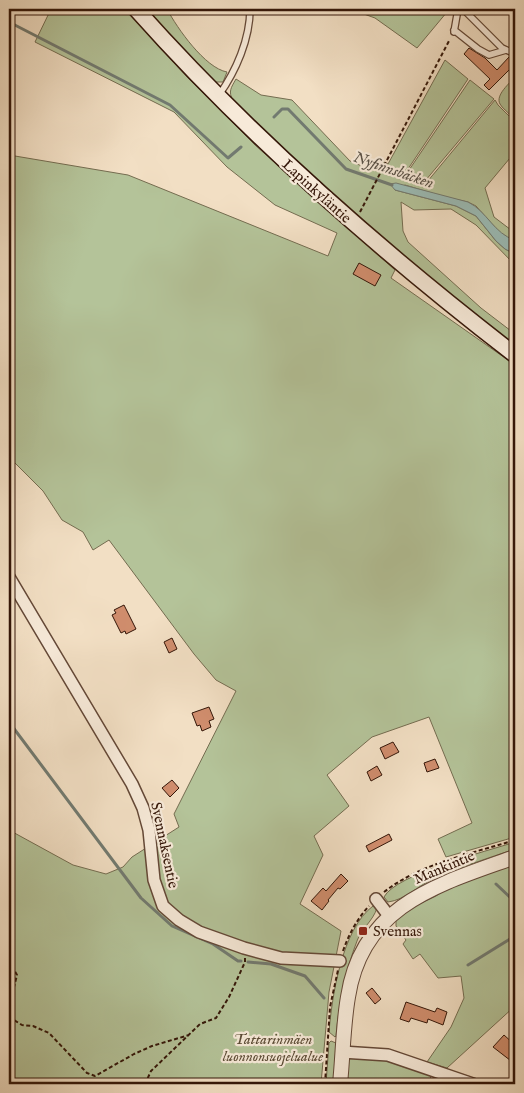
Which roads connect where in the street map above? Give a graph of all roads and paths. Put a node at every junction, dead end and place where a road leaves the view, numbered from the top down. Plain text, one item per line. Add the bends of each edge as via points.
1 (136, 9) edge
2 (250, 9) edge
3 (458, 9) edge
4 (463, 9) edge
5 (454, 32) junction
6 (506, 50) junction
7 (515, 56) edge
8 (218, 97) junction
9 (352, 221) junction
10 (515, 355) edge
11 (9, 577) edge
12 (515, 840) edge
13 (515, 856) edge
14 (443, 862) dead end
15 (376, 899) dead end
16 (389, 916) junction
17 (9, 943) edge
18 (244, 948) junction
19 (340, 961) joint
20 (9, 1007) edge
21 (9, 1017) edge
22 (189, 1034) junction
23 (342, 1052) junction
24 (145, 1084) edge
25 (325, 1084) edge
26 (340, 1084) edge
27 (473, 1084) edge

1 - 8 main road, Lapinkyläntie
2 - 8 lane via 238,60
3 - 5 lane
4 - 6 lane
5 - 6 lane via 489,55
5 - 9 path
6 - 7 lane
8 - 9 main road, Lapinkyläntie
9 - 10 main road, Lapinkyläntie
11 - 18 street, Svennaksentie via 132,784 149,830 154,880 163,906 199,932
12 - 14 path
13 - 16 street, Mankintie via 432,888
15 - 16 street
16 - 23 street, Mankintie via 368,942 352,978
17 - 20 path via 13,946 10,962 17,975
18 - 19 street, Svennaksentie via 281,958
18 - 22 path via 245,962 216,1018 200,1024
19 - 25 path via 330,1007
21 - 22 path via 22,1025 49,1033 87,1073 95,1076 152,1046
22 - 24 path via 151,1072
23 - 26 street, Mankintie
23 - 27 street via 388,1055

